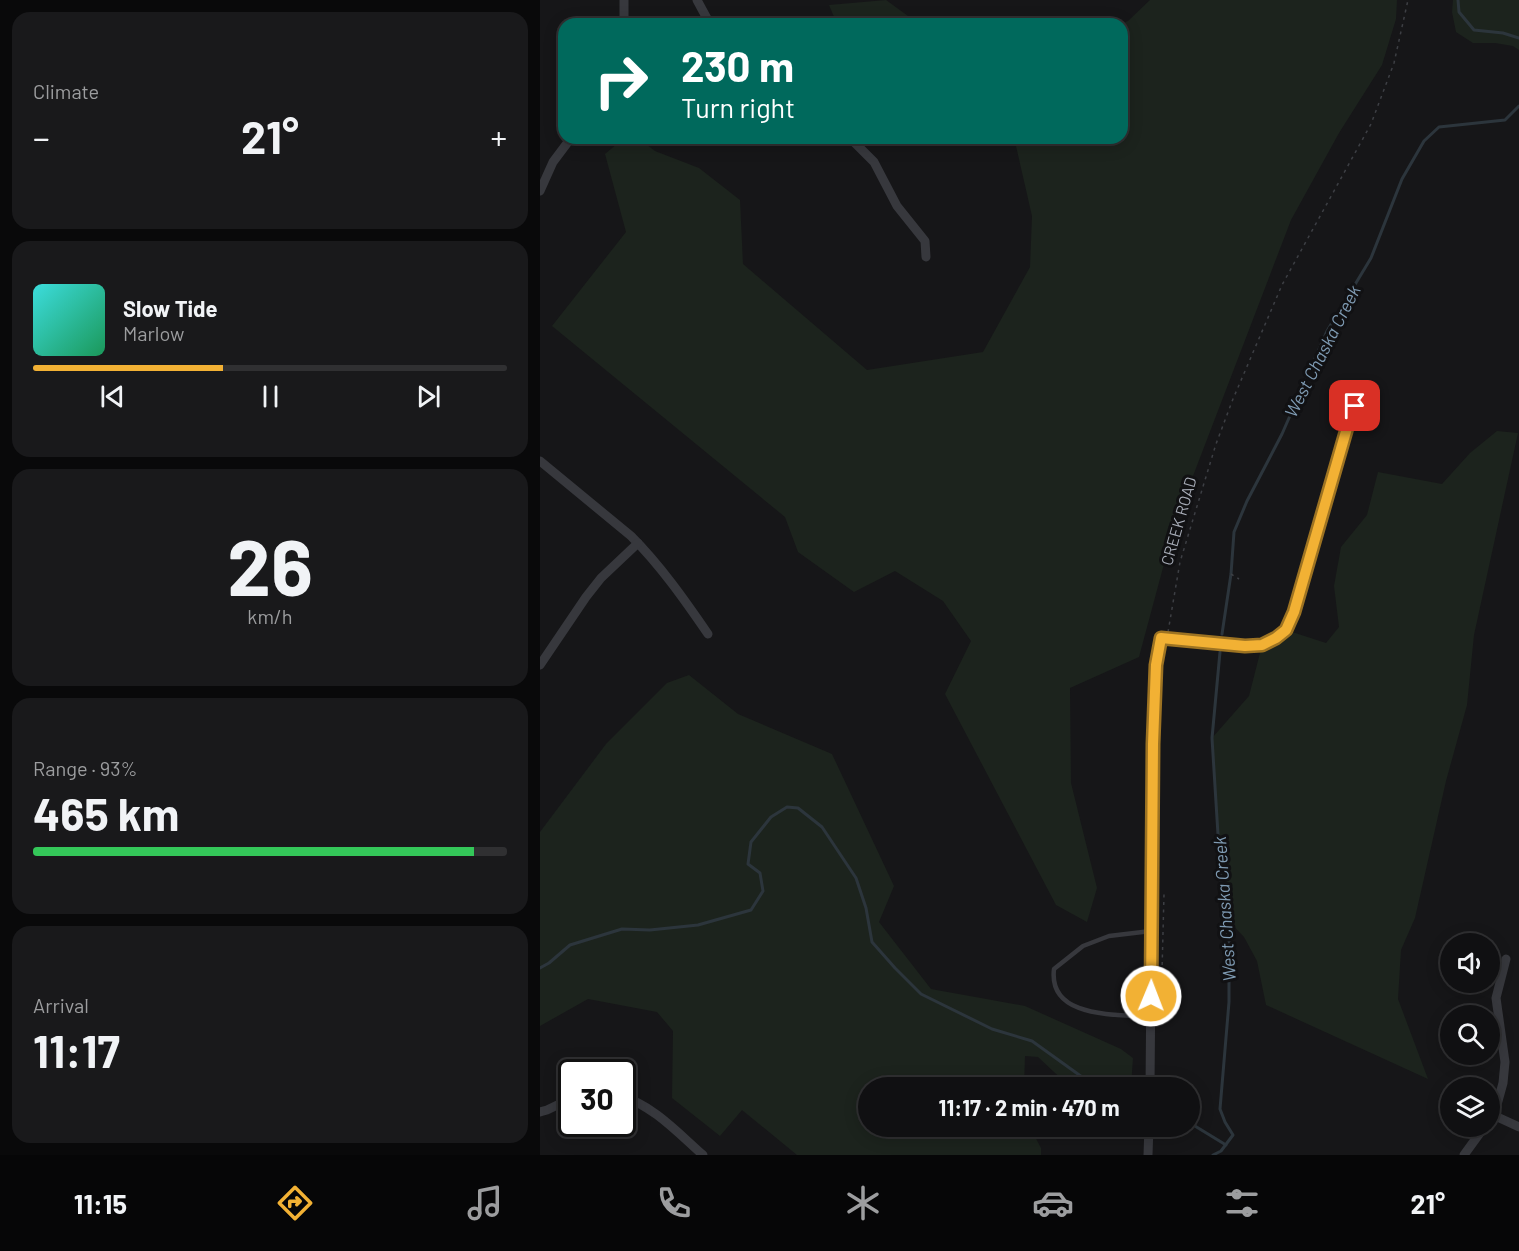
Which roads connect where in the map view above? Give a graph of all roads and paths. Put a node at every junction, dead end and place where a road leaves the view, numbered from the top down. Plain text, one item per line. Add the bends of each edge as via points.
1 (624, 0) edge
2 (697, 0) edge
3 (1408, 0) edge
4 (624, 18) edge
5 (707, 18) edge
6 (567, 144) edge
7 (856, 144) edge
8 (540, 190) edge
9 (926, 257) dead end
10 (1355, 406) dead end
11 (540, 462) edge
12 (638, 543) junction
13 (1231, 574) dead end
14 (1239, 579) dead end
15 (708, 634) dead end
16 (1161, 638) junction
17 (540, 665) edge
18 (1152, 894) junction
19 (1151, 931) junction
20 (1506, 959) dead end
21 (1161, 1013) dead end
22 (1150, 1017) junction
23 (1150, 1077) edge
24 (1500, 1092) edge
25 (636, 1103) edge
26 (558, 1105) edge
27 (540, 1112) edge
28 (1500, 1121) edge
29 (1519, 1126) edge
30 (1149, 1137) edge
31 (1477, 1137) edge
32 (703, 1155) edge
33 (1148, 1155) edge
34 (1464, 1155) edge

1 - 4 street
2 - 5 street
3 - 16 path, CREEK ROAD via 1394,63 1371,124 1282,285 1233,399 1179,562 1168,634
6 - 8 street via 553,162
7 - 9 street via 874,162 897,206 925,241
10 - 16 lane via 1286,630 1262,645
11 - 12 street
12 - 15 street
12 - 17 street via 596,584
13 - 14 path
16 - 18 street via 1153,744
18 - 19 street
18 - 21 path via 1164,894
19 - 22 street
19 - 22 lane via 1109,936 1083,946 1054,969 1052,980 1058,994 1071,1005 1090,1012
20 - 24 street via 1496,998 1505,1062
22 - 23 street
25 - 32 street
26 - 27 street
28 - 29 street
30 - 33 street
31 - 34 street

